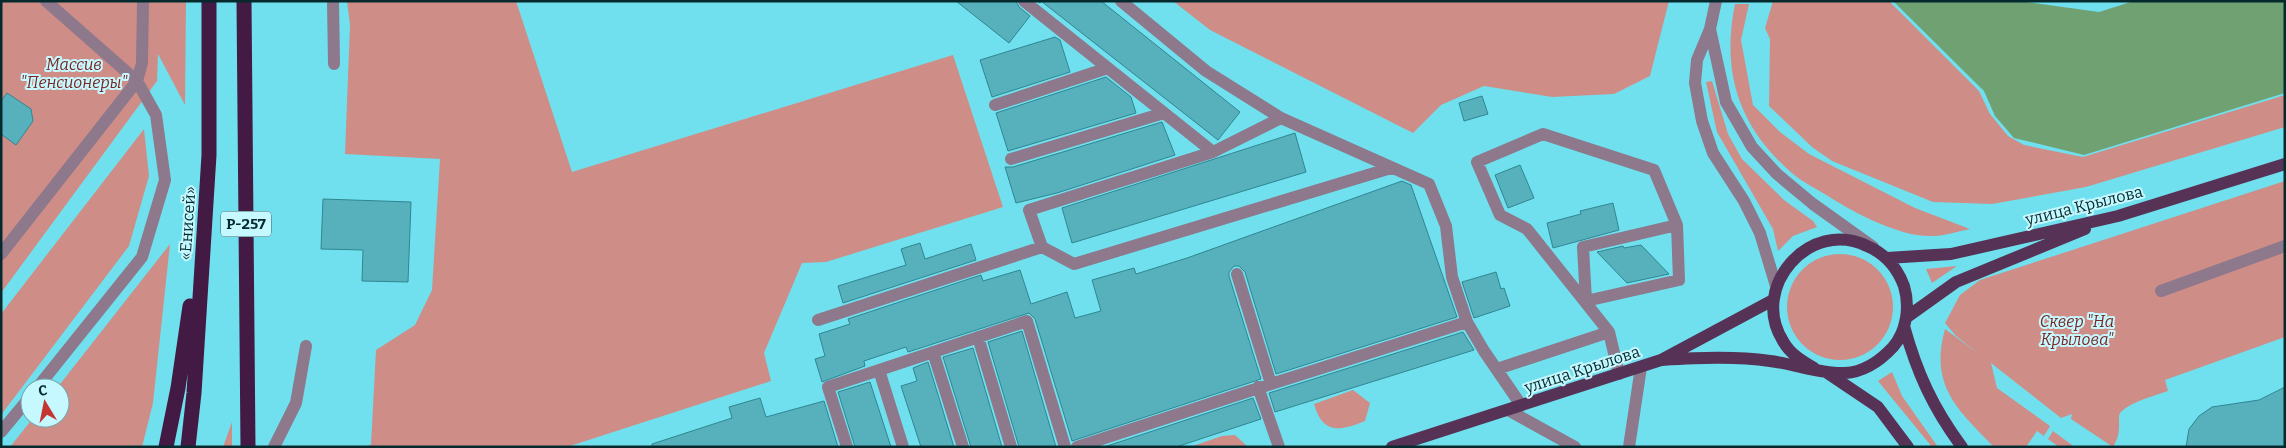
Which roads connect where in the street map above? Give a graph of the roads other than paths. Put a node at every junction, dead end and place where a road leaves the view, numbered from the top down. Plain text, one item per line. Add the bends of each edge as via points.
1 (46, 1) edge
2 (143, 1) edge
3 (209, 1) edge
4 (244, 1) edge
5 (333, 1) edge
6 (1024, 1) edge
7 (1121, 1) edge
8 (1716, 1) edge
9 (1710, 29) junction
10 (334, 64) dead end
11 (1108, 68) junction
12 (137, 81) junction
13 (995, 105) dead end
14 (1164, 113) junction
15 (1281, 118) junction
16 (1212, 152) junction
17 (1011, 159) dead end
18 (2285, 164) edge
19 (1392, 168) junction
20 (206, 203) junction
21 (2118, 216) junction
22 (1677, 225) junction
23 (2285, 246) edge
24 (1042, 247) junction
25 (1, 254) edge
26 (1882, 254) junction
27 (1237, 274) dead end
28 (1776, 286) junction
29 (2162, 291) dead end
30 (1773, 300) junction
31 (1586, 301) junction
32 (818, 320) dead end
33 (1467, 322) junction
34 (1906, 322) junction
35 (1609, 332) junction
36 (978, 337) junction
37 (306, 346) dead end
38 (932, 352) junction
39 (1661, 360) junction
40 (1641, 367) junction
41 (1497, 369) junction
42 (879, 370) junction
43 (1820, 370) junction
44 (1619, 374) junction
45 (45, 378) edge
46 (1271, 384) junction
47 (1258, 387) junction
48 (1521, 405) junction
49 (20, 409) edge
50 (1508, 410) junction
51 (1, 432) edge
52 (166, 447) edge
53 (188, 447) edge
54 (248, 447) edge
55 (274, 447) edge
56 (846, 447) edge
57 (902, 447) edge
58 (963, 447) edge
59 (1011, 447) edge
60 (1065, 447) edge
61 (1077, 447) edge
62 (1279, 447) edge
63 (1392, 447) edge
64 (1575, 447) edge
65 (1628, 447) edge
66 (1908, 447) edge
67 (1962, 447) edge

1 - 12 street
2 - 12 street via 142,63
3 - 20 highway, «Енисей» / Р-257
4 - 54 highway, Р-257
5 - 10 street
6 - 11 street
7 - 15 street via 1206,70
8 - 9 street
9 - 26 street via 1726,102 1752,147 1777,174 1813,204
9 - 28 street via 1697,60 1702,121 1713,153 1760,233
11 - 13 street
11 - 14 street
12 - 25 street
12 - 45 street via 156,115 165,180 142,257
14 - 16 street
14 - 17 street
15 - 16 street
15 - 19 street
16 - 24 street via 1030,210
18 - 21 main road, улица Крылова
19 - 24 street via 1074,264
19 - 33 street via 1429,184 1446,226 1452,277
20 - 52 highway, Р-257
20 - 53 highway, «Енисей» / Р-257
21 - 26 main road, улица Крылова via 1951,254
21 - 34 main road via 1956,282
22 - 31 street via 1583,247
22 - 31 street via 1680,280
22 - 31 street via 1654,170 1543,134 1477,162 1500,215 1527,229
23 - 29 street
24 - 32 street
26 - 28 main road, улица Крылова via 1859,242 1838,239 1818,243 1799,253
26 - 34 main road via 1900,275 1907,296
27 - 46 street
28 - 30 main road, улица Крылова
30 - 39 main road, улица Крылова
30 - 43 main road, улица Крылова via 1774,322 1782,341 1796,357
31 - 35 street
33 - 41 street
33 - 46 street
34 - 43 main road via 1896,344 1882,359 1865,369 1846,373
34 - 67 main road via 1914,362 1927,392
35 - 41 street
35 - 44 street
36 - 38 street
36 - 59 street
36 - 60 street via 1027,321
37 - 55 street via 296,403
38 - 42 street
38 - 58 street
39 - 40 main road, улица Крылова
39 - 43 main road via 1713,357 1770,361
40 - 44 main road, улица Крылова
40 - 65 street
41 - 48 street
42 - 56 street via 828,387
42 - 57 street
43 - 66 main road, улица Крылова via 1878,407
44 - 48 main road, улица Крылова
46 - 47 street
47 - 61 street
47 - 62 street
48 - 50 main road, улица Крылова
49 - 51 street
50 - 63 main road, улица Крылова
50 - 64 street

